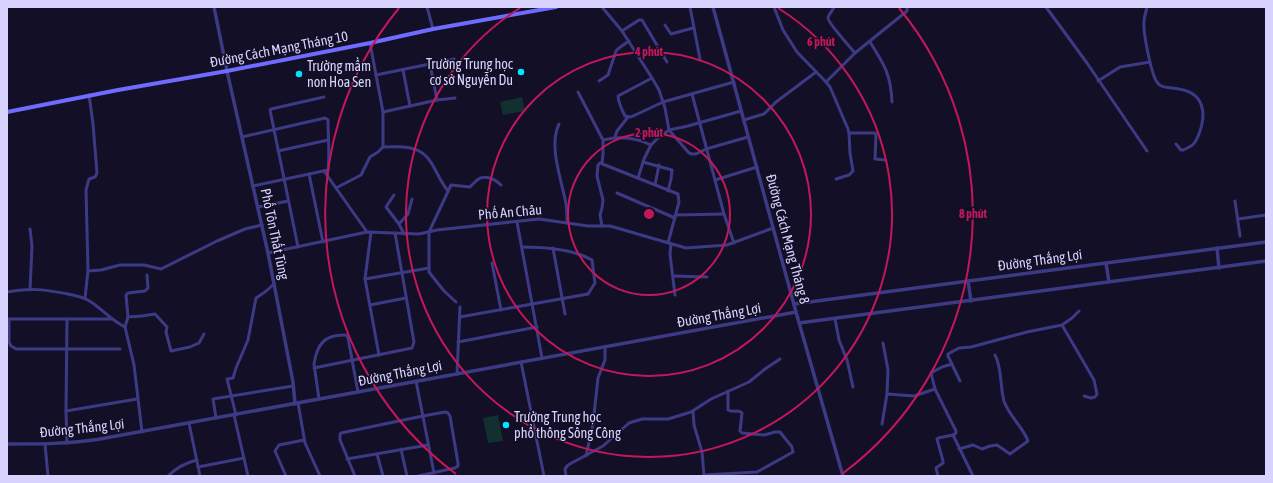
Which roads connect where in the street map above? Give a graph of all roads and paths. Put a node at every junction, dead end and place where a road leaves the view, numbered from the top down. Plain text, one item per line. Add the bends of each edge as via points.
1 (214, 7) edge
2 (427, 7) edge
3 (556, 7) edge
4 (602, 7) edge
5 (690, 7) edge
6 (713, 7) edge
7 (774, 7) edge
8 (834, 7) edge
9 (907, 7) edge
10 (1046, 7) edge
11 (1148, 7) edge
12 (664, 25) dead end
13 (694, 28) junction
14 (433, 29) junction
15 (622, 31) junction
16 (629, 41) junction
17 (870, 42) junction
18 (370, 43) junction
19 (855, 53) junction
20 (454, 59) dead end
21 (700, 59) dead end
22 (667, 62) dead end
23 (1150, 62) junction
24 (430, 64) junction
25 (403, 70) junction
26 (227, 71) junction
27 (816, 72) junction
28 (376, 75) junction
29 (652, 78) junction
30 (599, 81) dead end
31 (1098, 81) junction
32 (734, 82) junction
33 (826, 82) junction
34 (578, 92) dead end
35 (692, 94) junction
36 (89, 95) junction
37 (324, 97) dead end
38 (455, 98) dead end
39 (437, 100) junction
40 (663, 102) junction
41 (892, 102) dead end
42 (410, 106) junction
43 (742, 111) junction
44 (7, 112) edge
45 (383, 112) junction
46 (628, 117) junction
47 (744, 120) junction
48 (700, 122) junction
49 (559, 124) dead end
50 (273, 130) junction
51 (669, 130) junction
52 (849, 133) junction
53 (242, 137) junction
54 (615, 137) junction
55 (748, 137) junction
56 (328, 140) junction
57 (603, 140) junction
58 (1176, 144) dead end
59 (651, 145) junction
60 (383, 147) junction
61 (706, 149) junction
62 (1147, 150) dead end
63 (278, 151) junction
64 (885, 160) dead end
65 (643, 162) junction
66 (602, 163) junction
67 (659, 166) junction
68 (757, 167) junction
69 (324, 171) junction
70 (309, 174) junction
71 (638, 178) junction
72 (836, 179) dead end
73 (284, 180) junction
74 (715, 180) junction
75 (501, 184) dead end
76 (655, 185) junction
77 (253, 186) junction
78 (336, 188) junction
79 (448, 191) junction
80 (668, 191) junction
81 (617, 193) dead end
82 (394, 195) dead end
83 (412, 200) dead end
84 (288, 201) junction
85 (1235, 201) dead end
86 (258, 207) junction
87 (724, 214) junction
88 (675, 216) junction
89 (1266, 216) edge
90 (1238, 219) junction
91 (517, 222) junction
92 (567, 223) junction
93 (399, 224) junction
94 (262, 225) junction
95 (602, 226) junction
96 (773, 228) junction
97 (30, 229) dead end
98 (369, 232) junction
99 (429, 232) junction
100 (395, 233) junction
101 (404, 234) junction
102 (1240, 236) dead end
103 (323, 242) junction
104 (1266, 242) edge
105 (669, 243) junction
106 (734, 243) junction
107 (298, 246) junction
108 (522, 248) junction
109 (552, 248) junction
110 (1217, 248) junction
111 (268, 253) junction
112 (1266, 261) edge
113 (492, 263) dead end
114 (1106, 263) junction
115 (428, 268) junction
116 (1219, 268) junction
117 (88, 271) junction
118 (402, 273) junction
119 (147, 275) dead end
120 (674, 276) junction
121 (707, 276) dead end
122 (365, 279) junction
123 (968, 281) junction
124 (1109, 282) junction
125 (274, 284) junction
126 (30, 290) junction
127 (7, 292) edge
128 (675, 295) dead end
129 (85, 298) junction
130 (406, 298) junction
131 (562, 299) junction
132 (971, 301) junction
133 (456, 302) dead end
134 (532, 304) junction
135 (794, 304) junction
136 (370, 305) junction
137 (460, 307) dead end
138 (501, 310) junction
139 (1079, 311) dead end
140 (796, 312) junction
141 (565, 314) dead end
142 (128, 316) junction
143 (460, 317) junction
144 (8, 319) edge
145 (67, 319) junction
146 (112, 319) junction
147 (835, 319) junction
148 (799, 323) junction
149 (1062, 325) junction
150 (126, 327) junction
151 (537, 327) junction
152 (204, 334) dead end
153 (458, 342) junction
154 (883, 343) dead end
155 (605, 347) junction
156 (66, 349) junction
157 (120, 349) dead end
158 (379, 355) junction
159 (995, 355) dead end
160 (542, 358) junction
161 (780, 359) dead end
162 (352, 360) junction
163 (521, 362) junction
164 (952, 364) junction
165 (314, 368) junction
166 (457, 374) junction
167 (416, 381) junction
168 (960, 381) dead end
169 (293, 386) junction
170 (853, 386) dead end
171 (935, 389) junction
172 (728, 391) junction
173 (358, 392) junction
174 (887, 394) junction
175 (1084, 396) dead end
176 (231, 397) junction
177 (137, 399) junction
178 (320, 399) junction
179 (297, 403) junction
180 (66, 410) junction
181 (694, 412) junction
182 (235, 415) junction
183 (422, 416) junction
184 (216, 418) junction
185 (189, 423) junction
186 (882, 424) dead end
187 (142, 432) junction
188 (953, 435) junction
189 (304, 440) junction
190 (67, 443) junction
191 (7, 444) edge
192 (45, 444) junction
193 (428, 445) junction
194 (960, 449) junction
195 (401, 450) junction
196 (377, 454) junction
197 (586, 456) junction
198 (244, 458) junction
199 (347, 459) junction
200 (197, 460) junction
201 (198, 467) junction
202 (434, 473) junction
203 (428, 475) edge
204 (704, 475) edge
205 (48, 476) edge
206 (168, 476) edge
207 (200, 476) edge
208 (248, 476) edge
209 (286, 476) edge
210 (320, 476) edge
211 (355, 476) edge
212 (383, 476) edge
213 (407, 476) edge
214 (418, 476) edge
215 (544, 476) edge
216 (566, 476) edge
217 (843, 476) edge
218 (938, 476) edge
219 (973, 476) edge

1 - 26 street, Phố Tôn Thất Tùng
2 - 14 street
3 - 14 main road, Đường Cách Mạng Tháng 10
4 - 15 street
5 - 13 street
6 - 32 street, Đường Cách Mạng Tháng 8
7 - 27 street via 783,30 797,52
8 - 19 street via 828,17 829,20
9 - 17 street via 907,11
10 - 31 street
11 - 23 street via 1144,28
12 - 13 street via 671,34
13 - 21 street
14 - 18 main road, Đường Cách Mạng Tháng 10
15 - 16 street
15 - 22 street via 642,20
16 - 29 street
16 - 30 street via 616,51 608,75
17 - 19 street
17 - 41 street via 888,73
18 - 26 main road, Đường Cách Mạng Tháng 10
18 - 28 street
19 - 33 street
20 - 24 street
23 - 31 street via 1120,67
23 - 58 street via 1159,85 1192,93 1201,104 1204,118 1195,142 1182,150
24 - 25 street
24 - 39 street
25 - 28 street
25 - 42 street
26 - 36 main road, Đường Cách Mạng Tháng 10
26 - 53 street, Phố Tôn Thất Tùng
27 - 33 street
27 - 47 street via 764,114
28 - 45 street
29 - 40 street
29 - 46 street via 617,97 624,115
31 - 62 street
32 - 35 street
32 - 43 street, Đường Cách Mạng Tháng 8
33 - 52 street
34 - 57 street
35 - 40 street
35 - 48 street
36 - 44 main road, Đường Cách Mạng Tháng 10
36 - 117 street via 97,173 89,179 86,190
37 - 50 street via 271,109
38 - 39 street
39 - 42 street
40 - 46 street
40 - 51 street
42 - 45 street
43 - 47 street, Đường Cách Mạng Tháng 8
43 - 48 street
45 - 60 street
46 - 54 street
47 - 55 street, Đường Cách Mạng Tháng 8
48 - 51 street
48 - 61 street
49 - 92 street via 555,144
50 - 53 street
50 - 56 street via 326,118
50 - 63 street
51 - 59 street
51 - 61 street via 690,153 696,154
52 - 64 street via 875,133 876,159
52 - 72 street via 853,171
53 - 77 street, Phố Tôn Thất Tùng
54 - 57 street
54 - 59 street via 636,139
55 - 61 street
55 - 68 street, Đường Cách Mạng Tháng 8
56 - 63 street
56 - 69 street via 328,170
57 - 66 street
59 - 65 street
60 - 78 street via 370,157 361,175
60 - 79 street via 401,146 421,152 433,165
61 - 74 street
63 - 73 street
65 - 67 street
65 - 71 street
66 - 71 street
66 - 95 street via 598,165 597,172 603,200 600,215
67 - 76 street
67 - 80 street via 673,170
68 - 74 street
68 - 96 street, Đường Cách Mạng Tháng 8
69 - 70 street
69 - 78 street
70 - 73 street
70 - 103 street
71 - 76 street
73 - 77 street
73 - 84 street
74 - 87 street
75 - 79 street via 485,177 470,187 451,185
76 - 80 street
77 - 86 street, Phố Tôn Thất Tùng
78 - 98 street
79 - 99 street
80 - 88 street via 679,196
81 - 88 street
82 - 93 street via 386,207
83 - 93 street via 408,214
84 - 86 street
84 - 107 street
85 - 90 street
86 - 94 street, Phố Tôn Thất Tùng
87 - 88 street
87 - 106 street
88 - 105 street
89 - 90 street
90 - 102 street
91 - 92 street, Phố An Châu via 545,219
91 - 99 street, Phố An Châu
91 - 108 street
92 - 95 street, Phố An Châu
93 - 101 street
94 - 111 street, Phố Tôn Thất Tùng
94 - 117 street via 217,241 161,269 144,265 120,265
95 - 105 street, Phố An Châu
96 - 106 street, Phố An Châu
96 - 135 street, Đường Cách Mạng Tháng 8
97 - 126 street
98 - 100 street, Phố An Châu
98 - 103 street, Phố An Châu
98 - 122 street
99 - 101 street, Phố An Châu
99 - 115 street
100 - 101 street, Phố An Châu
100 - 118 street
103 - 107 street, Phố An Châu
104 - 110 street, Đường Thắng Lợi
105 - 106 street, Phố An Châu via 692,248
105 - 120 street
107 - 111 street, Phố An Châu
108 - 109 street
108 - 134 street
109 - 131 street
109 - 131 street via 592,260 595,283 588,294
110 - 114 street, Đường Thắng Lợi
110 - 116 street
111 - 125 street, Phố Tôn Thất Tùng
112 - 116 street
113 - 138 street
114 - 123 street, Đường Thắng Lợi
114 - 124 street
115 - 118 street
115 - 133 street via 444,291
116 - 124 street
117 - 129 street
118 - 122 street
118 - 130 street
119 - 142 street via 148,288 127,294
120 - 121 street
120 - 128 street
122 - 136 street
123 - 132 street
123 - 135 street, Đường Thắng Lợi
124 - 132 street
125 - 169 street, Phố Tôn Thất Tùng
125 - 176 street via 256,298 248,340 233,378 227,379
126 - 127 street
126 - 129 street via 44,289
129 - 146 street
130 - 136 street
130 - 158 street via 413,346
131 - 134 street
131 - 141 street
132 - 147 street
134 - 138 street
134 - 151 street
135 - 140 street, Đường Cách Mạng Tháng 8
136 - 158 street
137 - 143 street
138 - 143 street
139 - 149 street
140 - 148 street, Đường Cách Mạng Tháng 8
140 - 155 street, Đường Thắng Lợi
142 - 150 street
142 - 152 street via 153,313 157,315 167,327 171,351 199,343
143 - 153 street
144 - 145 street
144 - 156 street via 9,342 16,349
145 - 146 street
145 - 156 street
146 - 150 street
147 - 148 street
147 - 170 street via 838,340 847,360
148 - 217 street, Đường Cách Mạng Tháng 8
149 - 164 street via 959,348 948,355
149 - 175 street via 1094,380 1097,394 1091,398
150 - 177 street via 134,365
151 - 153 street
151 - 160 street
153 - 166 street
154 - 174 street via 888,370
155 - 160 street, Đường Thắng Lợi
155 - 197 street via 605,360 598,378 593,424
156 - 157 street
156 - 180 street
158 - 162 street
159 - 194 street via 1006,407 1028,441 1010,454 997,445 982,449 973,445
160 - 163 street, Đường Thắng Lợi
161 - 172 street via 749,382
162 - 165 street
162 - 165 street via 347,336 328,338 321,343
162 - 173 street
163 - 166 street, Đường Thắng Lợi
163 - 215 street
164 - 168 street
164 - 171 street via 932,372
165 - 178 street
166 - 167 street, Đường Thắng Lợi
167 - 173 street, Đường Thắng Lợi
167 - 183 street
169 - 176 street
169 - 179 street, Phố Tôn Thất Tùng
171 - 174 street via 914,396
171 - 188 street via 955,427 956,433
172 - 181 street via 711,399
172 - 204 street via 728,410 742,413 741,432 760,435 780,432 793,452 757,472
173 - 178 street, Đường Thắng Lợi
174 - 186 street
176 - 182 street
176 - 184 street via 213,399
177 - 180 street
177 - 187 street
178 - 179 street, Đường Thắng Lợi
179 - 182 street, Đường Thắng Lợi
179 - 189 street
180 - 190 street
181 - 197 street via 668,419 642,419 629,423 607,444
181 - 204 street via 694,425 702,452
182 - 184 street, Đường Thắng Lợi
182 - 198 street
183 - 193 street
183 - 199 street via 341,433 340,440
183 - 202 street via 446,412 450,416 458,466
184 - 185 street, Đường Thắng Lợi
185 - 187 street, Đường Thắng Lợi
185 - 200 street
187 - 190 street, Đường Thắng Lợi
188 - 194 street
188 - 218 street via 937,439 943,461 936,468
189 - 209 street via 279,445 275,451
189 - 210 street
190 - 192 street, Đường Thắng Lợi
191 - 192 street, Đường Thắng Lợi
192 - 205 street
193 - 195 street
193 - 202 street
194 - 219 street
195 - 196 street
195 - 213 street
196 - 199 street
196 - 212 street
197 - 216 street via 566,466
198 - 201 street
198 - 208 street
199 - 211 street
200 - 201 street
200 - 206 street via 182,464
201 - 207 street
202 - 203 street
203 - 214 street

